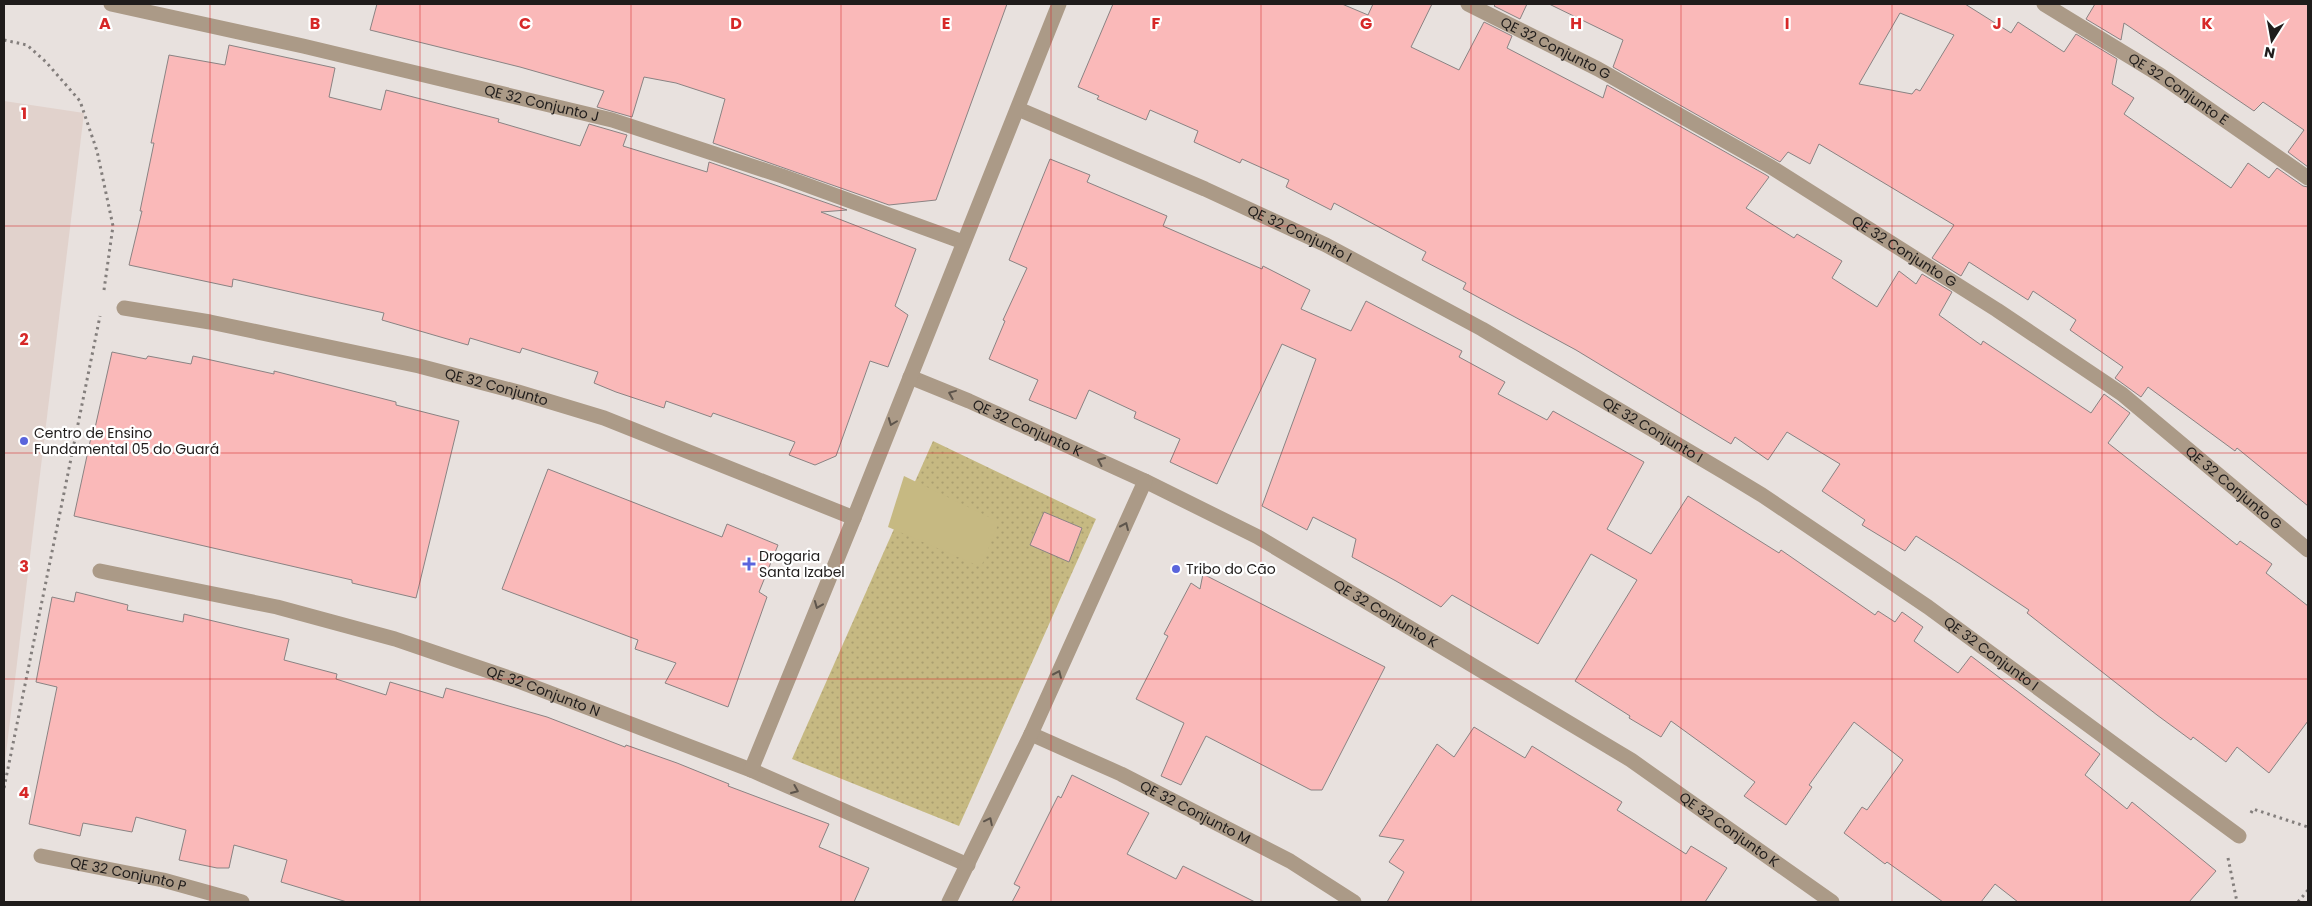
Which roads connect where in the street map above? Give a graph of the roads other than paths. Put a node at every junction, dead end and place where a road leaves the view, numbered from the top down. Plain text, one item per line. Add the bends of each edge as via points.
1 (111, 4) edge
2 (1060, 4) edge
3 (1468, 4) edge
4 (2044, 4) edge
5 (1018, 109) junction
6 (2308, 178) edge
7 (963, 242) junction
8 (124, 308) dead end
9 (910, 376) junction
10 (1145, 481) junction
11 (854, 518) junction
12 (2308, 550) edge
13 (100, 571) dead end
14 (1031, 734) junction
15 (751, 770) junction
16 (2239, 836) road end
17 (41, 856) dead end
18 (968, 865) junction
19 (242, 902) edge
20 (949, 902) edge
21 (1354, 902) edge
22 (1832, 902) edge

1 - 7 street, QE 32 Conjunto J via 313,48 612,120 782,176
2 - 5 street
3 - 12 street, QE 32 Conjunto G via 1598,69 1771,167 1997,310 2122,394
4 - 6 street, QE 32 Conjunto E via 2160,75
5 - 7 street
5 - 16 street, QE 32 Conjunto I via 1205,188 1326,245 1482,329 1724,472 1928,607
7 - 9 street
8 - 11 street, QE 32 Conjunto via 210,322 419,366 528,395 604,418
10 -> 9 street, QE 32 Conjunto K
9 -> 11 street
14 -> 10 street
10 - 22 street, QE 32 Conjunto K via 1289,555 1631,760
11 -> 15 street
13 - 15 street, QE 32 Conjunto N via 277,608 395,638 521,682
18 -> 14 street
14 - 21 street, QE 32 Conjunto M via 1121,774 1290,861
15 -> 18 street, QE 32 Conjunto N
17 - 19 street, QE 32 Conjunto P via 163,880
18 - 20 street

